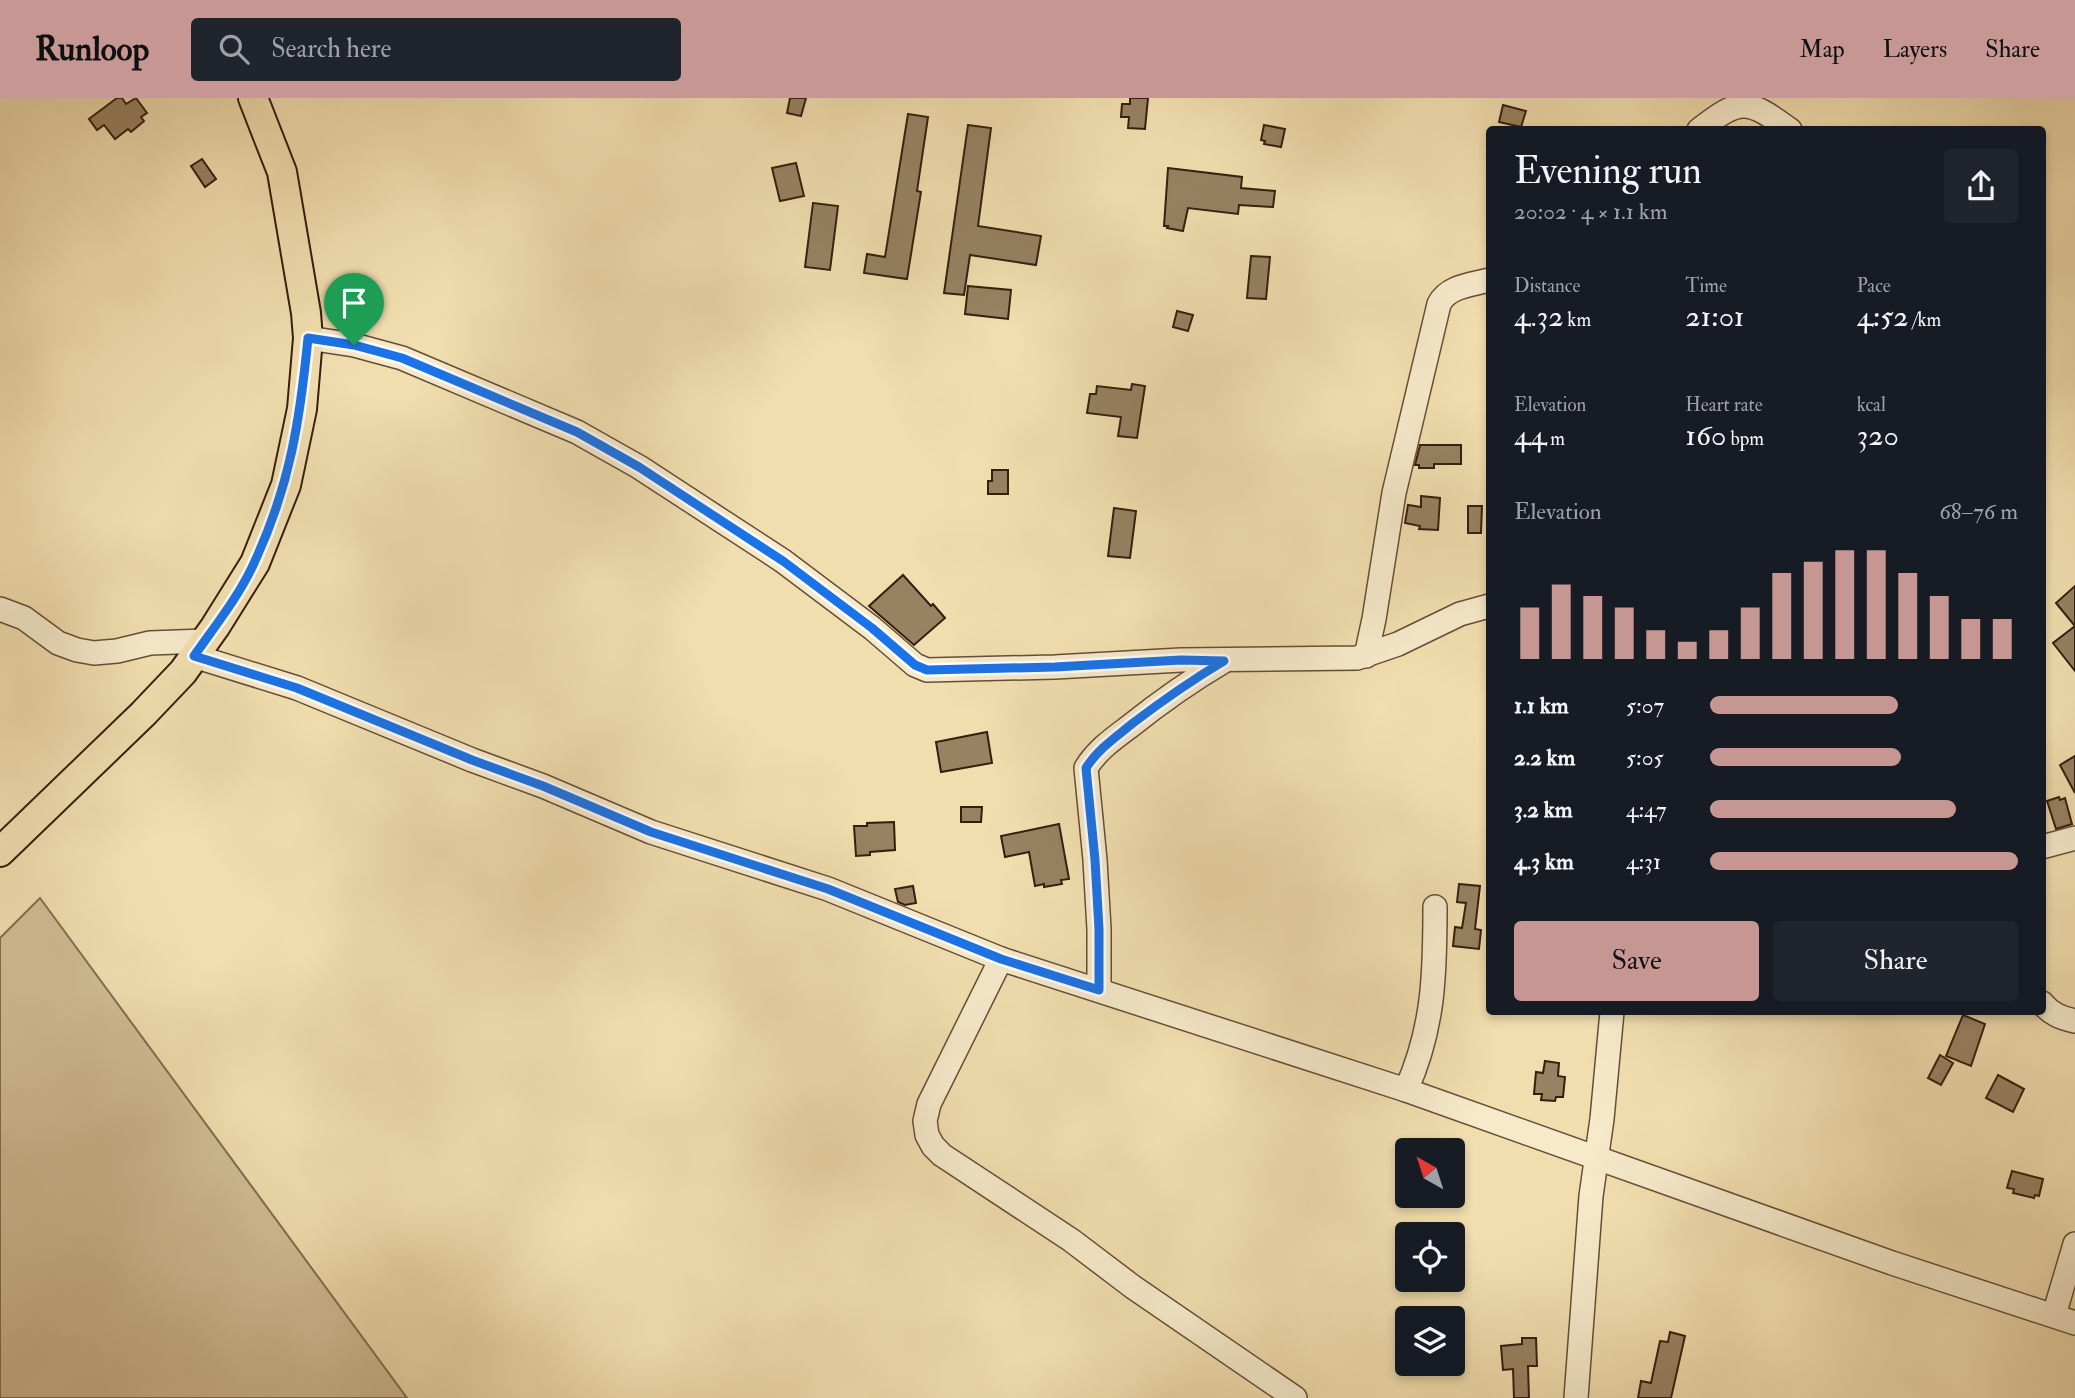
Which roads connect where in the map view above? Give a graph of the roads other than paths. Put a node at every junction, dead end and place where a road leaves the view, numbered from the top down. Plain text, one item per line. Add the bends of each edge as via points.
1 (253, 98) edge
2 (1703, 126) edge
3 (1784, 126) edge
4 (1486, 281) edge
5 (308, 338) junction
6 (1486, 607) edge
7 (0, 609) edge
8 (199, 648) junction
9 (1366, 656) junction
10 (1224, 661) junction
11 (2075, 838) edge
12 (2046, 846) edge
13 (0, 852) edge
14 (1436, 906) dead end
15 (1001, 959) junction
16 (1099, 990) junction
17 (2046, 1008) edge
18 (1612, 1015) edge
19 (2075, 1021) edge
20 (1406, 1090) junction
21 (1596, 1158) junction
22 (2075, 1244) edge
23 (2065, 1319) edge
24 (1295, 1398) edge
25 (1576, 1398) edge

1 - 5 main road via 282,172
2 - 3 street via 1728,103 1743,98 1754,101
4 - 9 street via 1450,290 1439,304 1394,493
5 - 8 main road via 302,409 286,485 255,564
5 - 10 street via 402,358 577,432 783,561 927,670
6 - 9 street
7 - 8 street via 78,650 117,651 149,643
8 - 13 main road via 143,714
8 - 15 street via 651,832 828,889
9 - 10 street
10 - 16 street via 1150,710 1103,747 1086,768 1096,870
11 - 12 street
14 - 20 street via 1431,1013 1423,1049
15 - 16 street
15 - 24 street via 929,1104 925,1121 933,1146
16 - 20 street
17 - 19 street
18 - 21 street
20 - 21 street
21 - 23 street
21 - 25 street
22 - 23 street

